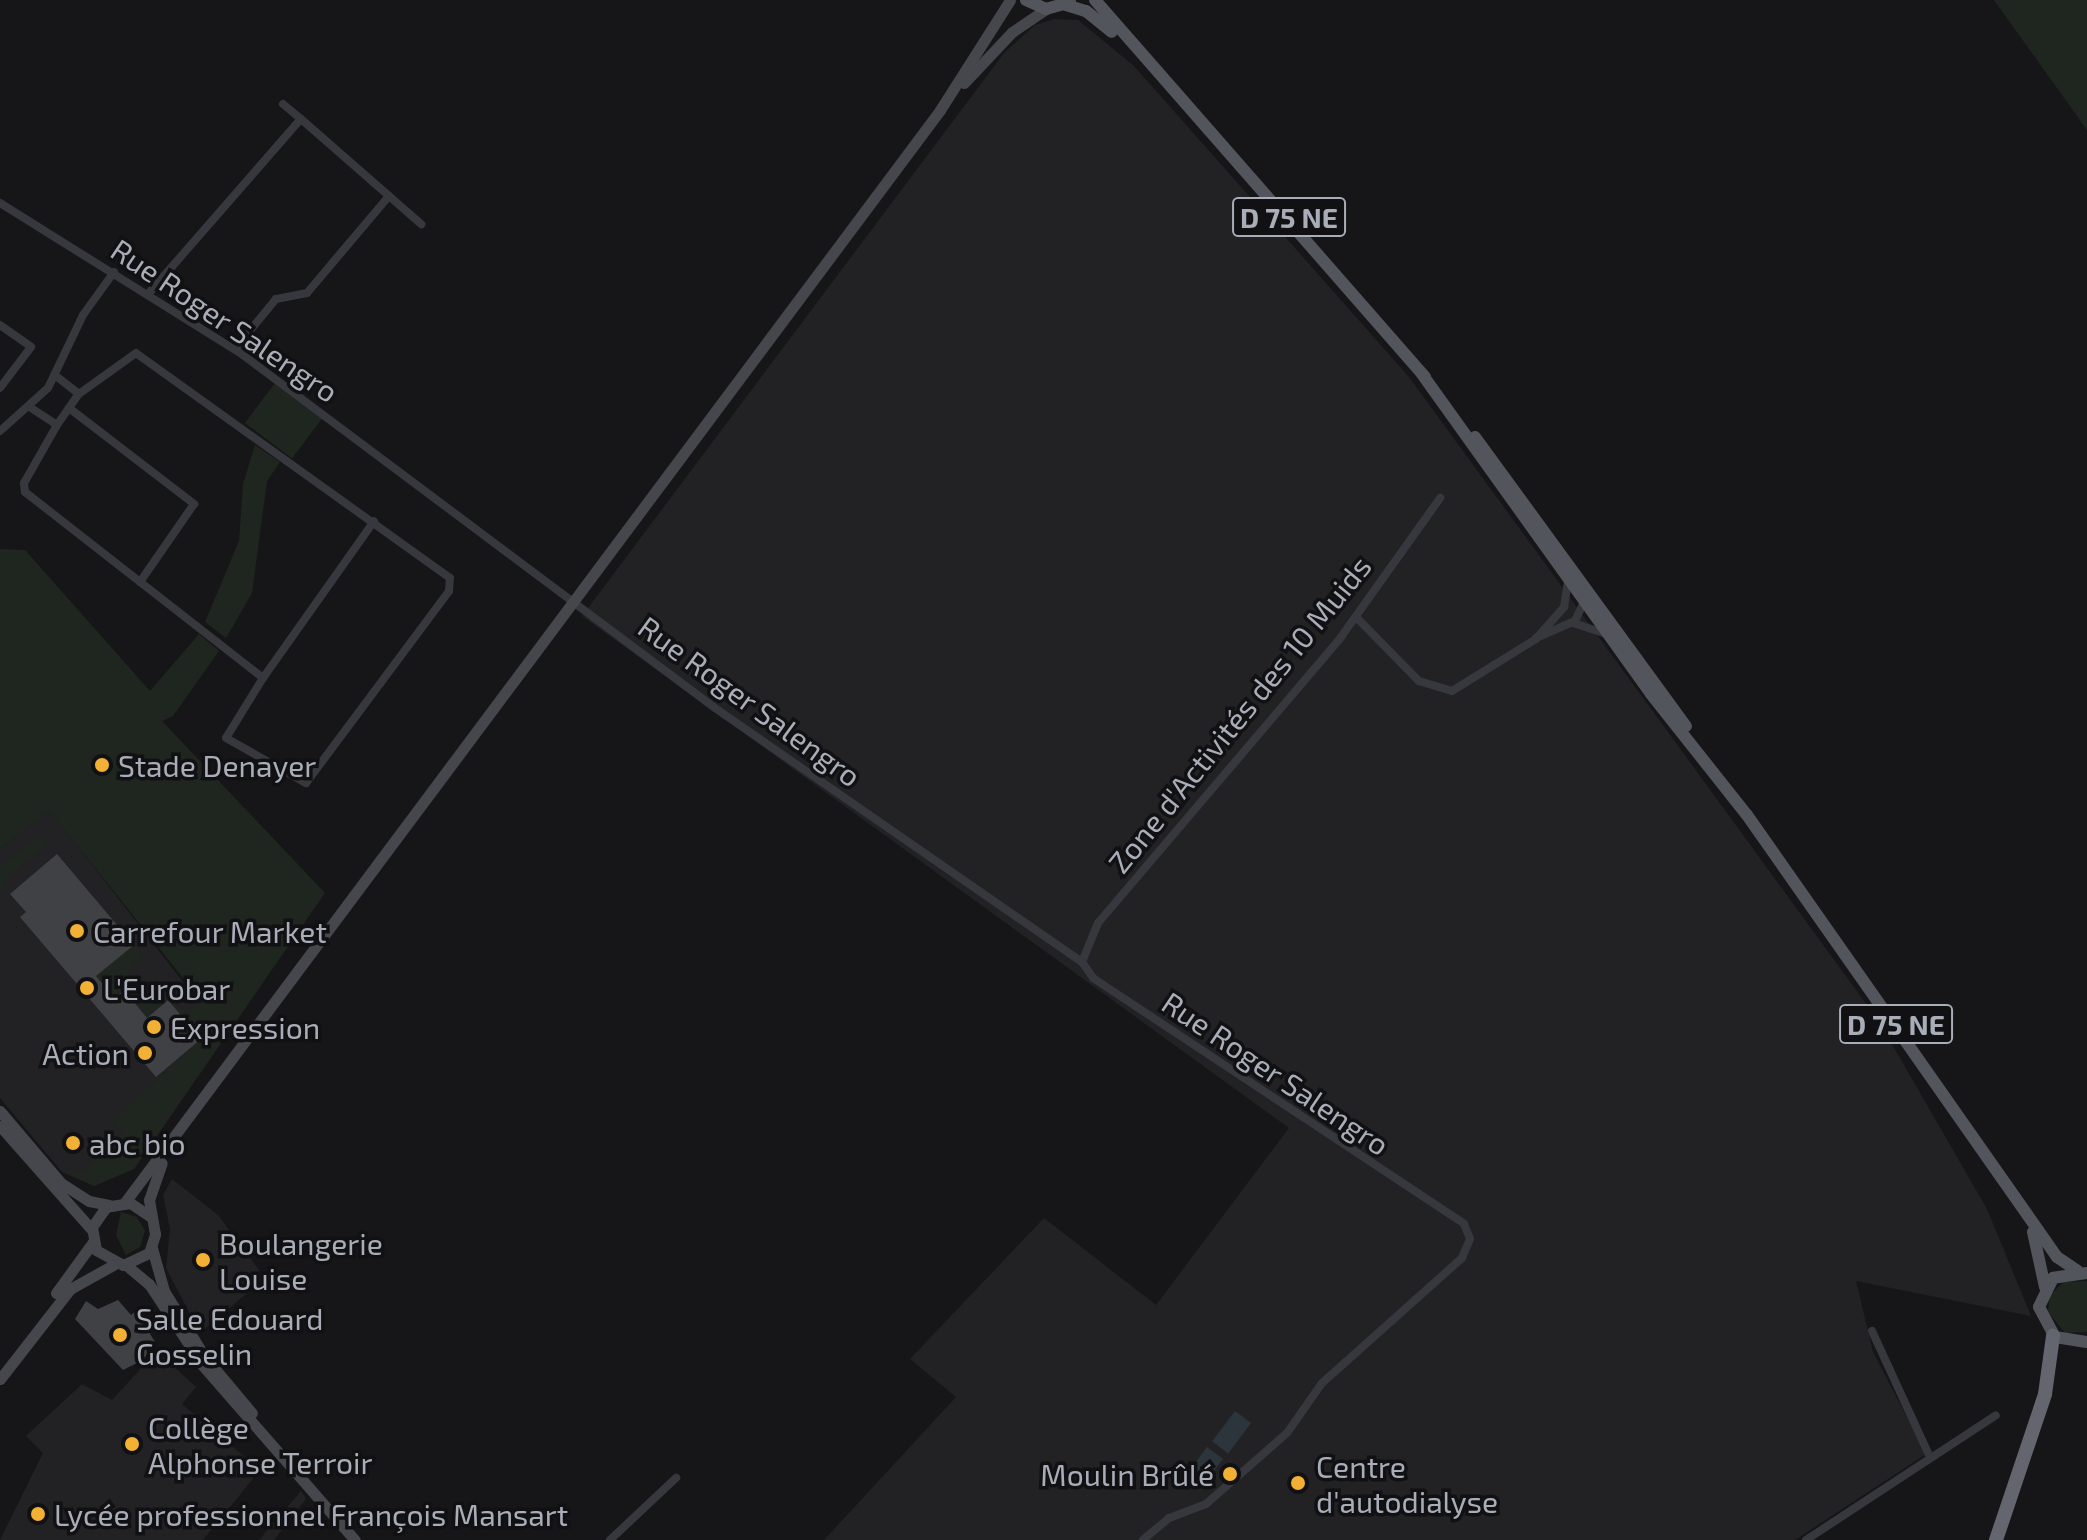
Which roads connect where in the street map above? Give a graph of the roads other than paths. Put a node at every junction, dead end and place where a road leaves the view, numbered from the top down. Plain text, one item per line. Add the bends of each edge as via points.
1 (1010, 0) edge
2 (1026, 0) edge
3 (1095, 0) edge
4 (1069, 2) edge
5 (1046, 9) junction
6 (1150, 67) junction
7 (283, 104) dead end
8 (940, 110) junction
9 (301, 119) junction
10 (389, 196) junction
11 (0, 203) edge
12 (421, 224) dead end
13 (114, 272) junction
14 (149, 293) junction
15 (0, 325) edge
16 (235, 349) junction
17 (1422, 374) junction
18 (56, 376) junction
19 (0, 388) edge
20 (79, 394) junction
21 (31, 408) junction
22 (69, 408) junction
23 (57, 425) junction
24 (0, 431) edge
25 (1440, 498) dead end
26 (374, 521) junction
27 (1567, 578) junction
28 (140, 582) junction
29 (1584, 583) junction
30 (573, 600) junction
31 (1585, 603) junction
32 (1601, 608) junction
33 (1561, 612) junction
34 (1356, 617) junction
35 (1572, 623) junction
36 (1536, 639) junction
37 (1612, 639) junction
38 (263, 678) junction
39 (1718, 776) junction
40 (1082, 962) junction
41 (0, 1111) edge
42 (0, 1126) edge
43 (167, 1150) junction
44 (125, 1202) junction
45 (109, 1205) junction
46 (2024, 1210) junction
47 (151, 1217) junction
48 (92, 1236) junction
49 (152, 1248) junction
50 (120, 1264) junction
51 (2083, 1272) edge
52 (2044, 1288) junction
53 (1872, 1331) dead end
54 (2053, 1336) junction
55 (2087, 1342) edge
56 (0, 1368) edge
57 (0, 1379) edge
58 (1996, 1415) dead end
59 (1929, 1455) junction
60 (676, 1478) dead end
61 (309, 1486) junction
62 (355, 1540) edge
63 (610, 1540) edge
64 (1143, 1540) edge
65 (1806, 1540) edge
66 (1996, 1540) edge

1 - 8 main road
2 - 5 main road
3 - 6 main road, D 75 NE
4 - 5 main road
4 - 6 main road, D 75 NE via 1091,14
5 - 8 main road via 1012,32
6 - 17 main road, D 75 NE via 1267,192
7 - 9 street
8 - 30 main road
9 - 10 street
9 - 14 street
10 - 12 street
10 - 16 street via 307,293 276,299
11 - 13 street, Rue Roger Salengro
13 - 14 street, Rue Roger Salengro
13 - 18 street via 83,315
14 - 16 street, Rue Roger Salengro
15 - 19 street via 29,342 30,351
16 - 30 street, Rue Roger Salengro
17 - 27 main road, D 75 NE
17 - 29 main road, D 75 NE
18 - 20 street
18 - 21 street
20 - 22 street
20 - 26 street via 136,353
21 - 23 street
21 - 24 street
22 - 23 street
22 - 28 street via 194,504
23 - 28 street via 24,490
25 - 34 street, Zone d'Activités des 10 Muids
26 - 38 street
26 - 38 street via 446,573 451,588 306,783 226,738 229,724
27 - 31 main road, D 75 NE
27 - 33 street via 1569,592
28 - 38 street
29 - 31 street
29 - 32 main road, D 75 NE
30 - 40 street, Rue Roger Salengro via 840,797
30 - 43 main road
31 - 32 street
31 - 33 street
31 - 35 street
31 - 37 main road, D 75 NE
32 - 39 main road, D 75 NE
33 - 36 street
34 - 36 street via 1415,678 1442,691 1472,684
34 - 40 street, Zone d'Activités des 10 Muids via 1098,923
35 - 36 street
35 - 37 street via 1592,625
37 - 39 main road, D 75 NE
39 - 46 main road, D 75 NE
40 - 64 street, Rue Roger Salengro via 1093,978 1460,1220 1470,1234 1462,1258 1322,1383 1287,1433 1206,1504 1169,1518
41 - 45 main road via 61,1183 89,1201
42 - 48 main road
43 - 44 main road
43 - 47 main road via 151,1194
44 - 45 main road
44 - 47 main road
45 - 48 main road
46 - 51 main road, D 75 NE via 2057,1257
46 - 52 main road, D 75 NE via 2041,1250
47 - 49 main road
48 - 50 main road
48 - 56 main road
49 - 50 main road
49 - 61 main road via 159,1283 198,1347
50 - 57 main road via 70,1289
50 - 61 main road via 149,1284 203,1366
51 - 52 main road via 2059,1275
52 - 54 main road via 2040,1313
53 - 59 street
54 - 55 main road
54 - 66 highway via 2045,1394
58 - 59 street
59 - 65 street
60 - 63 street
61 - 62 main road

